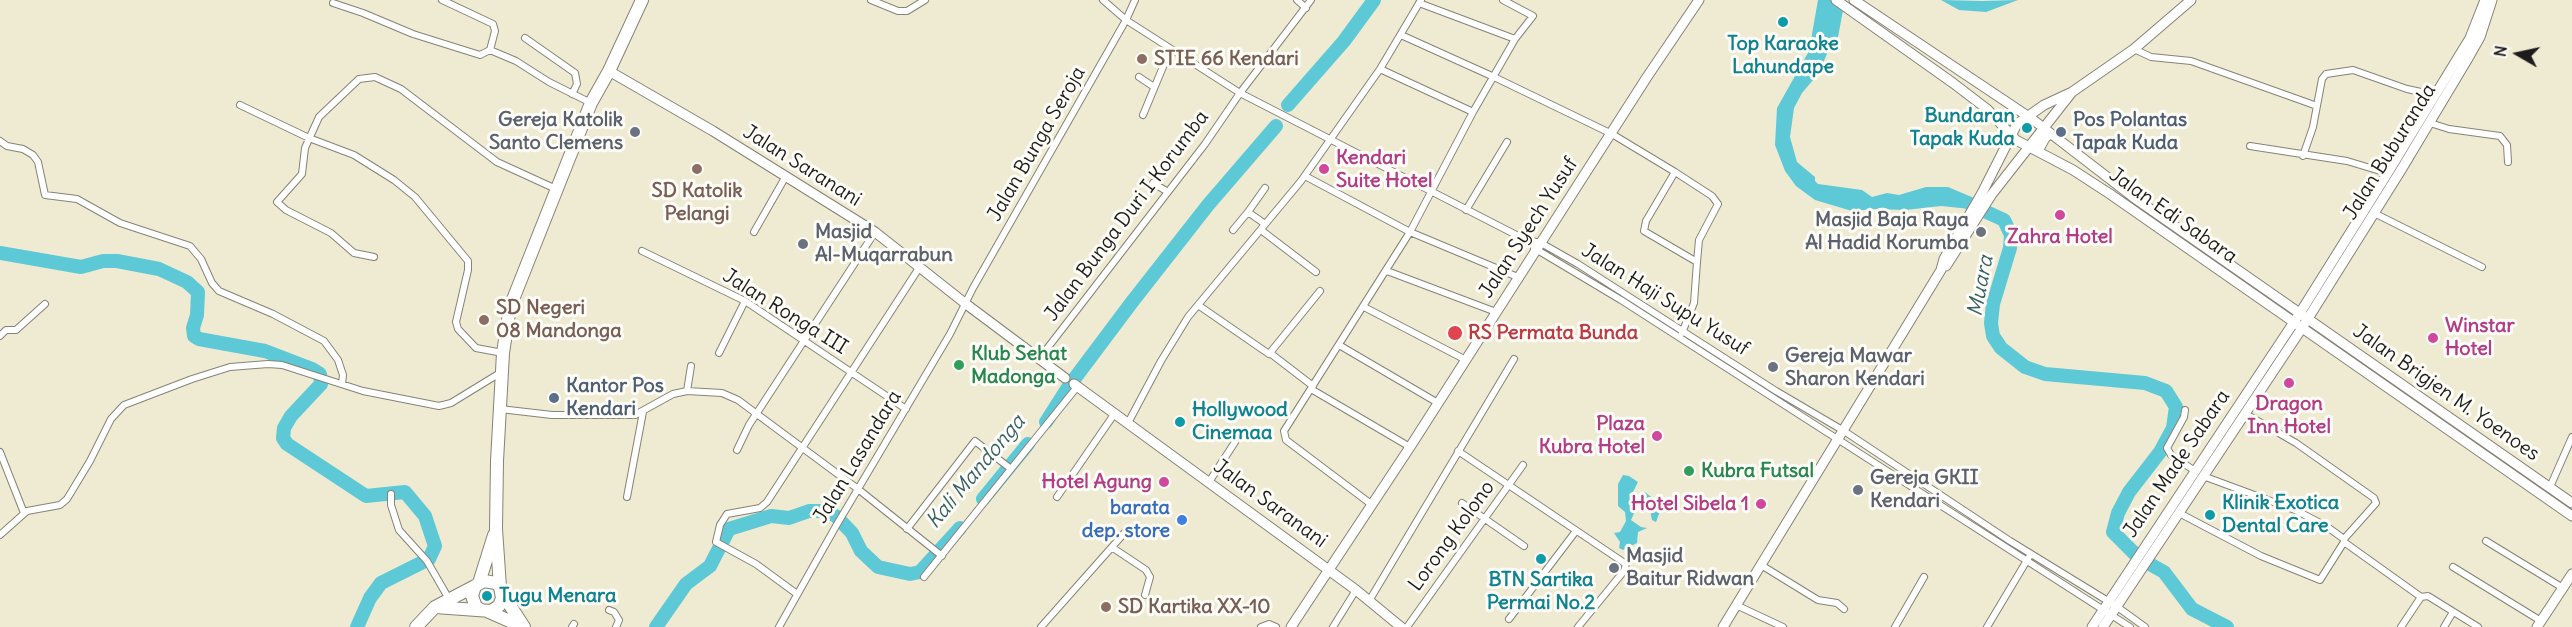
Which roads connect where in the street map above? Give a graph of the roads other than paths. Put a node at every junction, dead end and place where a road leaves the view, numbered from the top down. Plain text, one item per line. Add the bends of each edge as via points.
1 (442, 0) edge
2 (642, 0) edge
3 (871, 0) edge
4 (925, 0) edge
5 (1102, 0) edge
6 (1135, 0) edge
7 (1297, 0) edge
8 (1311, 0) edge
9 (1503, 0) edge
10 (1699, 0) edge
11 (1836, 0) edge
12 (2191, 0) edge
13 (2485, 0) edge
14 (2492, 0) edge
15 (1420, 2) edge
16 (1857, 2) edge
17 (333, 3) dead end
18 (1306, 8) junction
19 (1126, 20) junction
20 (1401, 35) junction
21 (525, 38) dead end
22 (1515, 39) junction
23 (2134, 49) junction
24 (490, 50) junction
25 (1170, 50) junction
26 (1380, 69) junction
27 (609, 71) junction
28 (1139, 77) dead end
29 (1494, 77) junction
30 (1154, 87) junction
31 (2072, 92) junction
32 (1240, 93) junction
33 (572, 94) junction
34 (2435, 95) junction
35 (591, 103) junction
36 (240, 105) dead end
37 (2317, 106) junction
38 (1473, 112) junction
39 (1143, 115) dead end
40 (2026, 116) junction
41 (2430, 123) junction
42 (2042, 128) junction
43 (1612, 134) junction
44 (2050, 134) junction
45 (2011, 136) junction
46 (309, 138) junction
47 (1330, 140) junction
48 (0, 141) edge
49 (1507, 142) dead end
50 (2028, 146) junction
51 (2250, 146) dead end
52 (2038, 151) junction
53 (2303, 156) junction
54 (2508, 162) dead end
55 (1675, 172) junction
56 (2387, 173) junction
57 (786, 176) junction
58 (1305, 176) junction
59 (1153, 183) dead end
60 (1265, 188) dead end
61 (556, 189) junction
62 (1168, 192) junction
63 (1431, 192) junction
64 (1986, 196) junction
65 (1466, 210) junction
66 (1248, 212) junction
67 (2374, 213) junction
68 (1263, 227) junction
69 (1233, 230) dead end
70 (754, 232) dead end
71 (875, 232) junction
72 (1410, 232) junction
73 (1538, 247) junction
74 (642, 251) dead end
75 (374, 257) dead end
76 (1697, 262) junction
77 (2482, 267) dead end
78 (919, 268) junction
79 (1387, 271) junction
80 (1316, 272) dead end
81 (1520, 278) junction
82 (1320, 291) dead end
83 (745, 301) junction
84 (45, 304) dead end
85 (966, 304) junction
86 (1198, 305) junction
87 (1364, 307) junction
88 (1496, 312) junction
89 (2304, 315) junction
90 (2293, 322) junction
91 (2302, 328) junction
92 (1683, 331) junction
93 (0, 336) edge
94 (1679, 337) junction
95 (803, 341) junction
96 (1339, 345) junction
97 (502, 353) junction
98 (718, 353) dead end
99 (1270, 353) junction
100 (1039, 358) junction
101 (1515, 359) dead end
102 (1466, 360) junction
103 (691, 366) dead end
104 (501, 373) junction
105 (851, 373) junction
106 (1065, 378) joint
107 (342, 384) junction
108 (1075, 386) junction
109 (1312, 388) junction
110 (687, 391) junction
111 (1438, 403) junction
112 (499, 409) junction
113 (906, 409) junction
114 (2185, 410) dead end
115 (643, 412) junction
116 (1115, 413) junction
117 (2244, 413) junction
118 (756, 414) junction
119 (1128, 423) junction
120 (1844, 431) junction
121 (2572, 436) edge
122 (1839, 440) junction
123 (1235, 442) dead end
124 (1410, 447) junction
125 (801, 448) junction
126 (737, 450) dead end
127 (0, 452) edge
128 (1458, 452) junction
129 (1523, 465) dead end
130 (1010, 469) junction
131 (2199, 474) junction
132 (1209, 482) junction
133 (1508, 486) junction
134 (2550, 487) junction
135 (858, 489) junction
136 (391, 494) dead end
137 (627, 497) dead end
138 (1058, 497) dead end
139 (1462, 503) dead end
140 (2572, 503) edge
141 (1371, 504) junction
142 (24, 513) junction
143 (2179, 513) junction
144 (2572, 516) edge
145 (1484, 519) junction
146 (496, 529) junction
147 (907, 529) junction
148 (1127, 530) dead end
149 (1576, 531) junction
150 (0, 535) edge
151 (2344, 541) junction
152 (2486, 541) dead end
153 (2153, 542) junction
154 (1524, 546) dead end
155 (1113, 548) junction
156 (942, 556) junction
157 (2029, 557) junction
158 (1761, 565) junction
159 (2453, 567) dead end
160 (1329, 570) junction
161 (2572, 574) edge
162 (924, 577) dead end
163 (1924, 577) dead end
164 (477, 584) junction
165 (2563, 588) junction
166 (501, 590) junction
167 (1356, 590) junction
168 (797, 594) junction
169 (1145, 595) dead end
170 (2421, 597) junction
171 (449, 599) junction
172 (1369, 601) junction
173 (1736, 605) junction
174 (435, 607) junction
175 (2110, 608) junction
176 (1844, 609) dead end
177 (609, 610) dead end
178 (484, 611) junction
179 (2452, 612) junction
180 (1509, 619) dead end
181 (2539, 624) edge
182 (416, 627) edge
183 (523, 627) edge
184 (616, 627) edge
185 (779, 627) edge
186 (1041, 627) edge
187 (1261, 627) edge
188 (1276, 627) edge
189 (1291, 627) edge
190 (1332, 627) edge
191 (1401, 627) edge
192 (1407, 627) edge
193 (1578, 627) edge
194 (1723, 627) edge
195 (1783, 627) edge
196 (1895, 627) edge
197 (1987, 627) edge
198 (2092, 627) edge
199 (2103, 627) edge
200 (2130, 627) edge
201 (2145, 627) edge
202 (2402, 627) edge
203 (2444, 627) edge
204 (2478, 627) edge

1 - 24 street via 493,24
2 - 27 highway
3 - 4 street via 898,11
5 - 19 street, Jalan Haji Supu Yusuf
6 - 19 street, Jalan Bunga Seroja
7 - 18 street
8 - 18 street, Jalan Bunga Duri I Korumba
9 - 22 street via 1533,16
10 - 43 street, Jalan Syech Yusuf
11 - 45 street, Jalan Edi Sabara via 1979,103
12 - 23 street
13 - 34 street, Jalan Buburanda via 2470,38
14 - 41 street, Jalan Buburanda via 2480,37
15 - 20 street
15 - 22 street
16 - 40 street, Jalan Edi Sabara
17 - 24 street via 480,55
18 - 32 street, Jalan Bunga Duri I Korumba
19 - 25 street, Jalan Haji Supu Yusuf
19 - 85 street, Jalan Bunga Seroja
20 - 26 street
20 - 29 street
21 - 33 street via 576,73 577,84
22 - 29 street
23 - 31 street
23 - 37 street via 2151,57 2191,61
24 - 33 street
25 - 30 street
25 - 32 street, Jalan Haji Supu Yusuf
26 - 38 street
26 - 47 street
27 - 35 highway
27 - 57 street, Jalan Saranani
28 - 30 street
29 - 38 street
29 - 43 street
30 - 39 street
31 - 40 street
31 - 42 street
32 - 47 street, Jalan Haji Supu Yusuf
32 - 62 street, Jalan Bunga Duri I Korumba
33 - 35 street
34 - 37 street via 2346,69 2324,75
34 - 56 street, Jalan Buburanda
35 - 61 highway
36 - 46 street
37 - 53 street
38 - 63 street
40 - 42 street, Jalan Edi Sabara
40 - 45 street
41 - 54 street via 2500,136 2507,145
41 - 67 street, Jalan Buburanda
42 - 44 street, Jalan Edi Sabara
42 - 50 street
43 - 55 street
43 - 73 street, Jalan Syech Yusuf
44 - 52 street
44 - 89 street, Jalan Edi Sabara via 2133,197
45 - 50 street, Jalan Edi Sabara
45 - 64 street
46 - 61 street via 319,117 355,81 375,77 401,89 497,162
46 - 75 street via 302,174 278,204 329,231 354,254
46 - 97 street via 363,160 415,197 468,261 458,329 476,348
47 - 58 street
47 - 63 street, Jalan Haji Supu Yusuf
48 - 107 street via 33,154 45,195 77,199 120,223 190,246 219,291 324,340 338,360
49 - 65 street
50 - 52 street, Jalan Edi Sabara
50 - 64 street
51 - 53 street
52 - 90 street, Jalan Edi Sabara via 2110,194
53 - 56 street via 2347,161
55 - 76 street via 1718,203 1699,240
55 - 76 street via 1644,231
56 - 89 street, Jalan Buburanda
57 - 70 street
57 - 71 street, Jalan Saranani
58 - 68 street
58 - 72 street
59 - 62 street
60 - 66 street
61 - 97 highway via 513,297
62 - 100 street, Jalan Bunga Duri I Korumba
63 - 65 street, Jalan Haji Supu Yusuf
63 - 72 street
64 - 120 street via 1944,259
65 - 73 street, Jalan Haji Supu Yusuf
66 - 68 street
66 - 69 street
67 - 77 street
67 - 89 street, Jalan Buburanda
68 - 80 street
68 - 86 street
71 - 78 street, Jalan Saranani
71 - 95 street
72 - 79 street
72 - 81 street
73 - 81 street, Jalan Syech Yusuf
73 - 92 street, Jalan Haji Supu Yusuf
73 - 94 street, Jalan Haji Supu Yusuf
74 - 83 street, Jalan Ronga III
76 - 92 street via 1694,303
78 - 85 street, Jalan Saranani
78 - 105 street
79 - 87 street
79 - 88 street
81 - 88 street, Jalan Syech Yusuf
82 - 99 street
83 - 95 street, Jalan Ronga III
83 - 98 street
84 - 93 street via 16,330 6,330
85 - 100 street, Jalan Saranani
85 - 113 street, Jalan Lasandara
86 - 99 street
86 - 119 street via 1168,348
87 - 96 street
87 - 102 street
88 - 102 street, Jalan Syech Yusuf
89 - 90 street, Jalan Made Sabara
89 - 91 street, Jalan Made Sabara
89 - 134 street, Jalan Brigjen M. Yoenoes
90 - 91 street, Jalan Edi Sabara
90 - 131 street, Jalan Made Sabara
91 - 117 street, Jalan Made Sabara
91 - 144 street, Jalan Brigjen M. Yoenoes
92 - 94 street
92 - 120 street, Jalan Haji Supu Yusuf
94 - 122 street, Jalan Haji Supu Yusuf
95 - 105 street, Jalan Ronga III
95 - 118 street
96 - 109 street
96 - 111 street
97 - 104 highway
99 - 109 street
100 - 106 street, Jalan Saranani
101 - 128 street
102 - 111 street, Jalan Syech Yusuf
103 - 110 street
104 - 107 street via 439,406
104 - 112 highway
105 - 113 street, Jalan Ronga III
105 - 125 street
106 - 108 street, Jalan Saranani
107 - 142 street via 275,364 242,365 126,403 111,419 67,499 60,505
108 - 116 street, Jalan Saranani
108 - 130 street
109 - 124 street
109 - 141 street via 1285,428 1286,440
110 - 115 street via 672,394
110 - 118 street via 722,393
111 - 124 street, Jalan Syech Yusuf
112 - 115 street via 593,416
112 - 146 highway
113 - 135 street, Jalan Lasandara
114 - 131 street via 2167,448
115 - 137 street
116 - 119 street, Jalan Saranani
116 - 138 street
117 - 131 street, Jalan Made Sabara
117 - 151 street via 2296,443 2374,498 2374,505
118 - 125 street
118 - 126 street
119 - 132 street, Jalan Saranani
120 - 122 street
120 - 157 street, Jalan Haji Supu Yusuf
121 - 134 street
122 - 157 street, Jalan Haji Supu Yusuf
122 - 158 street
123 - 132 street
124 - 141 street, Jalan Syech Yusuf
125 - 135 street
125 - 168 street via 764,506 725,516 715,538
127 - 142 street
128 - 133 street
128 - 172 street
129 - 133 street, Lorong Kolono
130 - 147 street via 974,442
130 - 156 street
131 - 143 street, Jalan Made Sabara
131 - 151 street via 2295,510
131 - 153 street, Jalan Made Sabara
132 - 160 street, Jalan Saranani
133 - 145 street, Lorong Kolono
133 - 149 street
134 - 140 street, Jalan Brigjen M. Yoenoes
135 - 147 street
135 - 168 street, Jalan Lasandara
136 - 171 street via 396,525 427,561
139 - 145 street
141 - 160 street, Jalan Syech Yusuf
142 - 150 street
143 - 151 street via 2261,556 2320,580
143 - 153 street, Jalan Made Sabara
145 - 154 street
145 - 192 street, Lorong Kolono
146 - 164 highway
146 - 166 highway
147 - 156 street
148 - 155 street
149 - 180 street
149 - 193 street via 1626,566
151 - 170 street
152 - 165 street
153 - 175 street, Jalan Made Sabara via 2143,564
153 - 175 street, Jalan Made Sabara via 2129,569
155 - 169 street via 1146,570 1150,577
155 - 186 street
156 - 162 street
157 - 175 street, Jalan Haji Supu Yusuf
157 - 197 street
158 - 173 street
158 - 176 street via 1818,600 1837,603
159 - 181 street
160 - 167 street, Jalan Saranani
160 - 189 street, Jalan Syech Yusuf
161 - 165 street
163 - 196 street
164 - 166 highway via 490,581
164 - 171 highway
164 - 178 highway via 471,596 476,607
165 - 181 street
166 - 178 highway via 499,606
166 - 183 highway
167 - 172 street, Jalan Saranani
167 - 190 street
168 - 185 street, Jalan Lasandara
170 - 179 street via 2428,596
170 - 202 street
171 - 174 highway
172 - 191 street, Jalan Saranani
173 - 194 street
173 - 195 street
174 - 178 highway
174 - 182 highway
175 - 198 street, Jalan Made Sabara
175 - 199 street, Jalan Made Sabara
175 - 200 street, Jalan Haji Supu Yusuf
175 - 201 street, Jalan Haji Supu Yusuf
177 - 184 street via 618,616
178 - 183 highway
179 - 203 street
179 - 204 street
187 - 188 street

